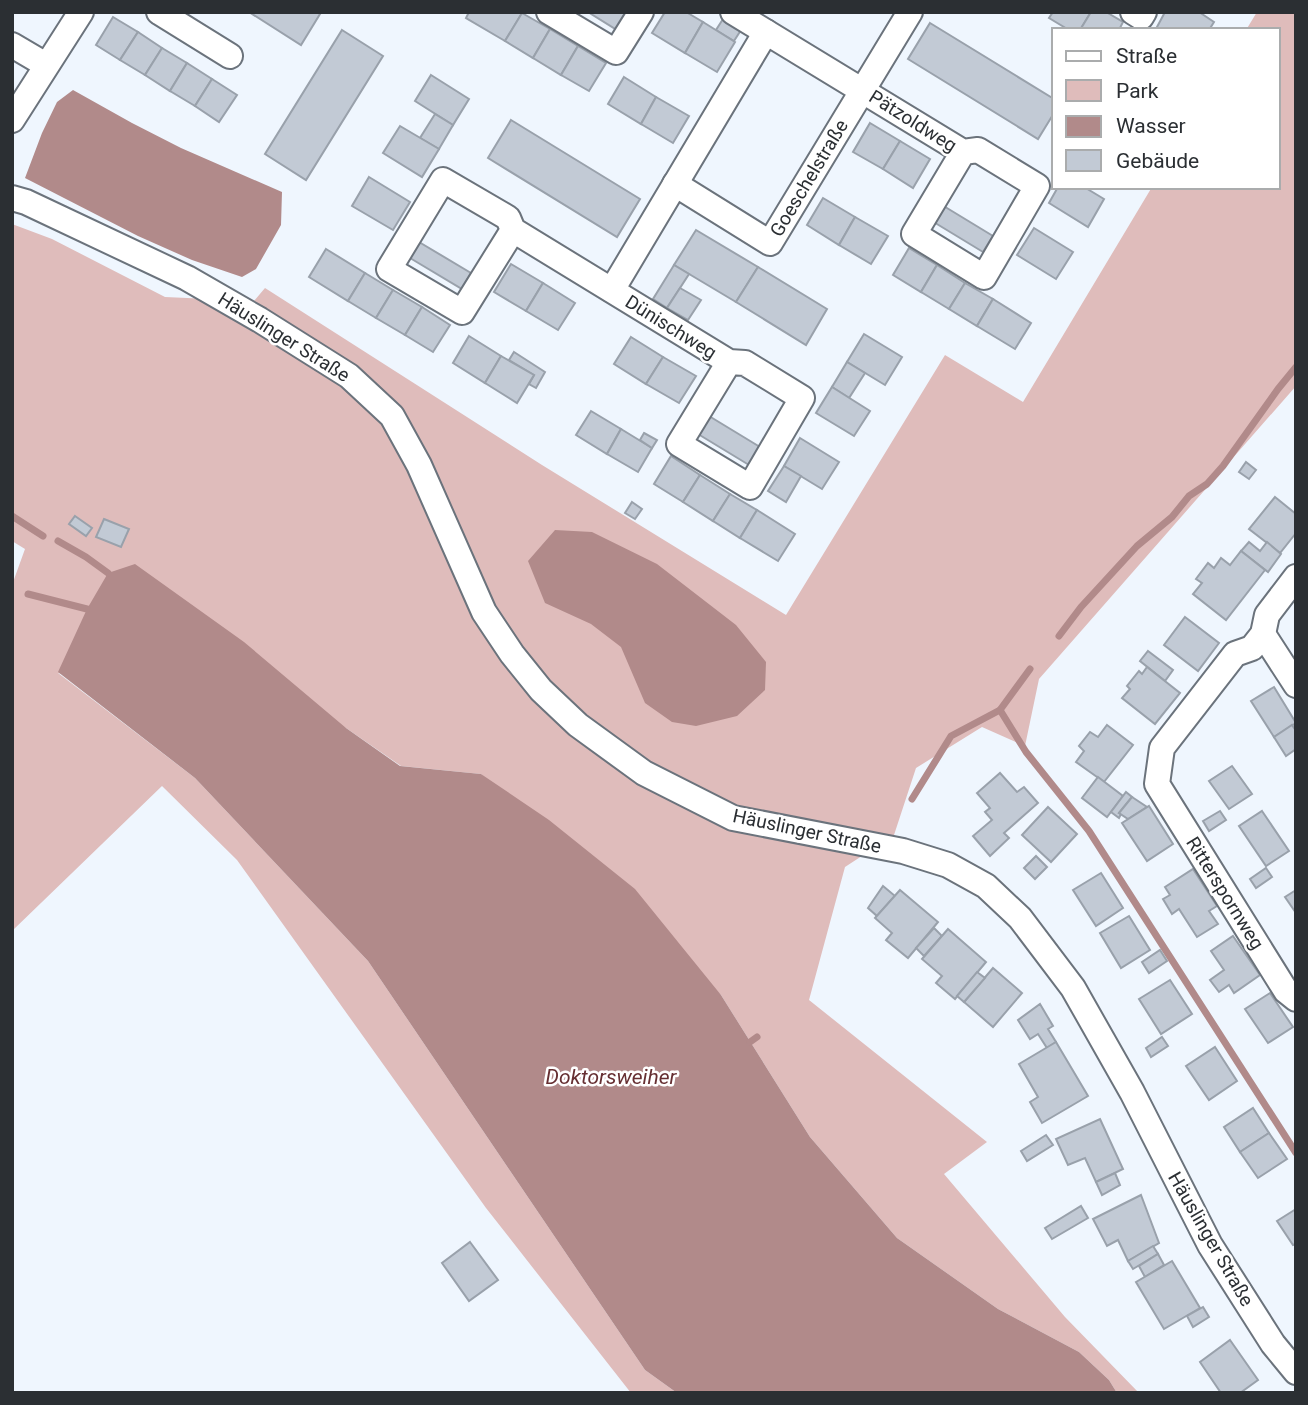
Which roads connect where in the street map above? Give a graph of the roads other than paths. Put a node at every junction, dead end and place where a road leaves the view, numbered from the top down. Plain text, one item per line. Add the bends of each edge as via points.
1 (81, 12) edge
2 (159, 12) edge
3 (549, 12) edge
4 (640, 12) edge
5 (733, 12) edge
6 (910, 12) edge
7 (1133, 12) edge
8 (1144, 12) edge
9 (766, 32) junction
10 (12, 44) edge
11 (230, 56) dead end
12 (46, 65) junction
13 (862, 90) junction
14 (12, 120) edge
15 (963, 152) junction
16 (675, 184) junction
17 (12, 198) edge
18 (513, 230) junction
19 (613, 291) junction
20 (729, 362) junction
21 (1296, 578) edge
22 (1263, 634) junction
23 (1296, 685) edge
24 (1296, 999) edge
25 (1296, 1372) edge

1 - 12 street
2 - 11 street
3 - 4 street via 616,52
5 - 9 street
6 - 13 street, Goeschelstraße
7 - 8 street via 1141,17
9 - 13 street
9 - 16 street
10 - 12 street
12 - 14 street
13 - 15 street, Pätzoldweg
13 - 16 street, Goeschelstraße via 770,243
15 - 15 street, Pätzoldweg via 978,150 1037,186 984,277 914,234
16 - 19 street
17 - 25 street, Häuslinger Straße via 187,278 349,376 392,416 419,465 484,612 512,654 578,725 644,773 733,818 903,851 948,865 986,886 1020,918 1073,988 1210,1245
18 - 18 street, Dünischweg via 462,312 389,269 443,180 508,218
18 - 19 street, Dünischweg
19 - 20 street, Dünischweg
20 - 20 street, Dünischweg via 746,363 802,398 750,487 679,444
21 - 22 street via 1267,615
22 - 23 street
22 - 24 street, Ritterspornweg via 1252,648 1235,654 1162,748 1157,784 1286,991

